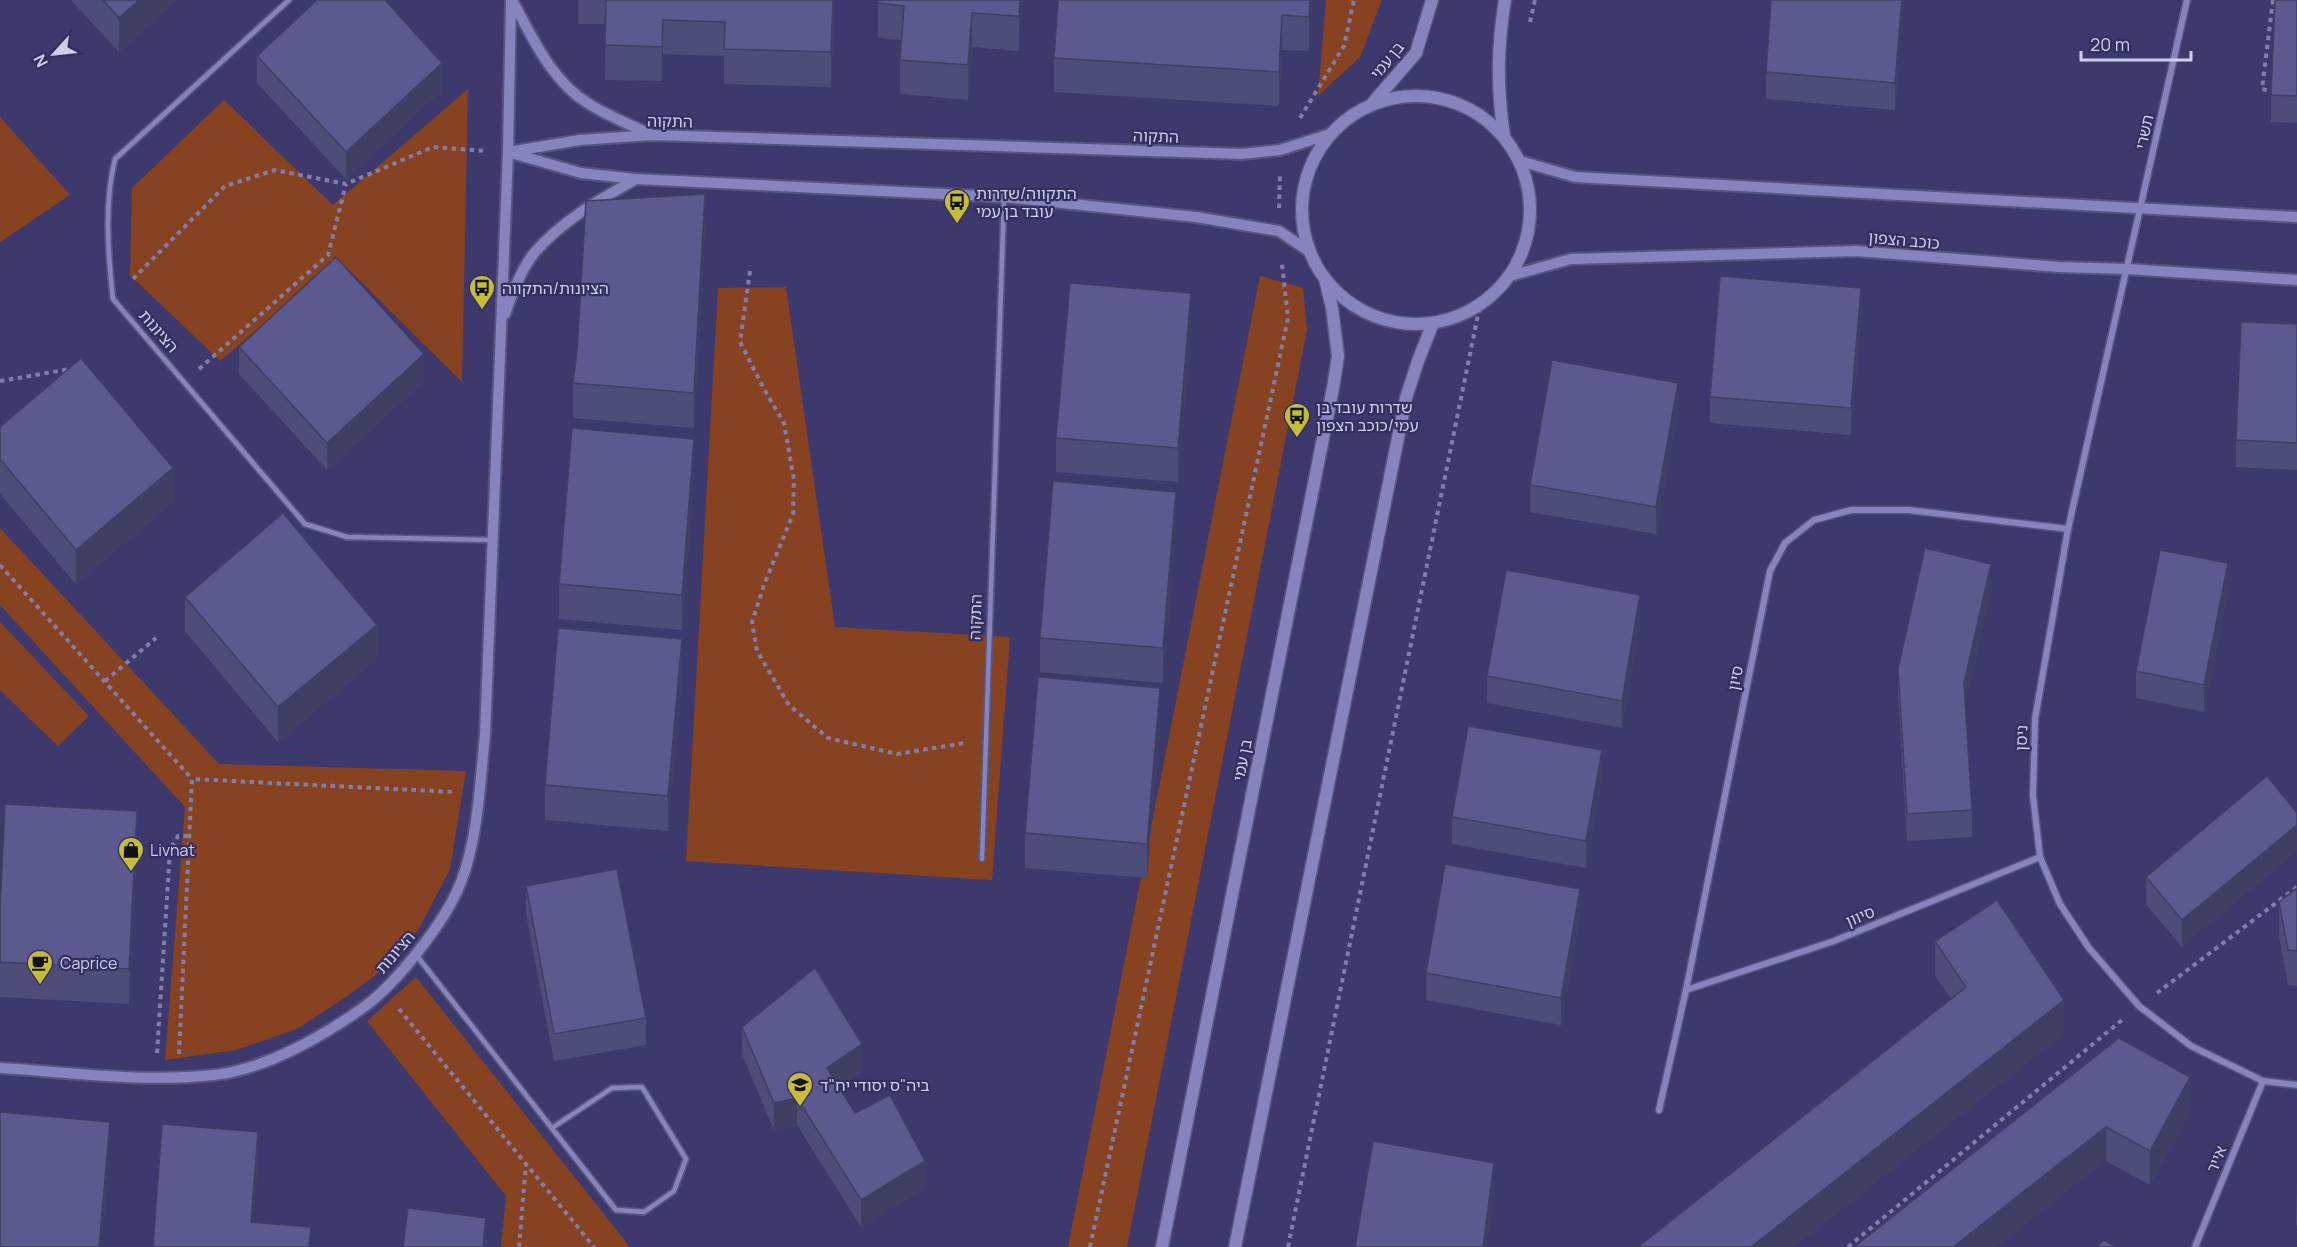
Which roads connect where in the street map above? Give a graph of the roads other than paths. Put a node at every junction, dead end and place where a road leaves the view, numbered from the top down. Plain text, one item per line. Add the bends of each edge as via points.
1 (289, 0) edge
2 (512, 0) edge
3 (1432, 0) edge
4 (1505, 0) edge
5 (2187, 0) edge
6 (1371, 105) junction
7 (1330, 134) junction
8 (652, 135) junction
9 (1504, 136) junction
10 (507, 152) junction
11 (1520, 161) junction
12 (636, 179) junction
13 (1004, 197) junction
14 (2140, 208) junction
15 (2297, 218) edge
16 (1310, 252) junction
17 (2127, 269) junction
18 (1510, 276) junction
19 (1325, 279) junction
20 (2297, 280) edge
21 (1433, 323) junction
22 (501, 324) junction
23 (2068, 529) junction
24 (493, 540) junction
25 (2040, 856) junction
26 (982, 859) dead end
27 (416, 954) junction
28 (1686, 990) junction
29 (0, 1068) edge
30 (2263, 1081) junction
31 (2297, 1085) edge
32 (1659, 1110) dead end
33 (552, 1128) junction
34 (1162, 1247) edge
35 (1236, 1247) edge
36 (2194, 1247) edge

1 - 24 lane, הציונות via 115,159 109,184 113,299 305,524 347,537
2 - 8 street via 537,46 566,85 588,104
2 - 10 street, הציונות
3 - 6 main road, בן עמי via 1416,53
4 - 9 main road via 1497,81
5 - 14 street, תשרי
6 - 7 main road
6 - 9 main road via 1407,96 1442,99 1476,113
7 - 8 street, התקוה via 1280,150 1242,154
7 - 16 main road via 1313,160 1304,191 1303,222
8 - 10 street, התקוה via 580,140
9 - 11 main road
10 - 12 street via 581,173
10 - 22 street, הציונות
11 - 14 street via 1575,177
11 - 18 main road via 1529,190 1530,220 1524,249
12 - 13 street
12 - 22 street via 572,218 534,254
13 - 16 street via 1196,216 1279,231
13 - 26 lane, התקוה
14 - 15 street
14 - 17 street, תשרי
16 - 19 main road
17 - 18 street, כוכב הצפון via 1856,251 1571,259
17 - 20 street, כוכב הצפון
17 - 23 street, ניסן
18 - 21 main road via 1480,305 1458,317
19 - 21 main road via 1346,301 1373,316 1403,324
19 - 34 main road, בן עמי via 1338,356 1333,388
21 - 35 main road via 1406,398
22 - 24 street, הציונות
23 - 25 street, ניסן via 2036,719 2032,796
23 - 28 street, סיון via 1909,510 1851,510 1814,520 1785,543 1770,571
24 - 27 street, הציונות via 485,735 476,822 461,882 439,924
25 - 28 street, סיוון via 1834,941
25 - 30 street, ניסן via 2060,904 2089,948 2139,1006 2191,1046
27 - 29 street, הציונות via 365,1006 270,1061 216,1075 177,1078
27 - 33 lane
28 - 32 street, סיון
30 - 31 street, ניסן
30 - 36 street, אייר
33 - 33 lane via 616,1210 644,1212 674,1191 686,1159 642,1087 612,1088

